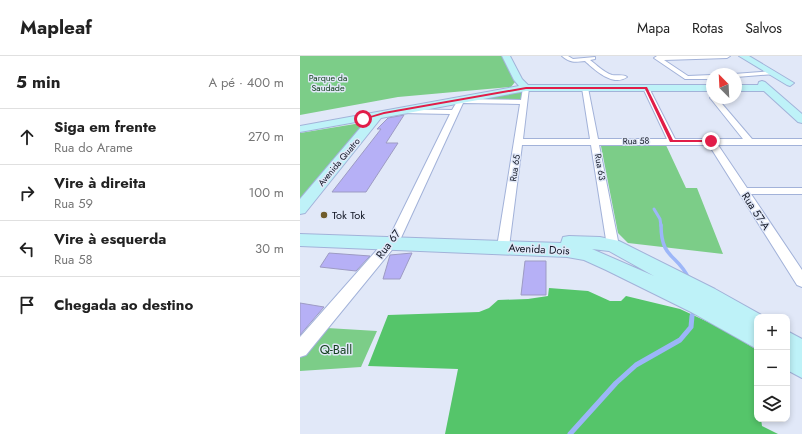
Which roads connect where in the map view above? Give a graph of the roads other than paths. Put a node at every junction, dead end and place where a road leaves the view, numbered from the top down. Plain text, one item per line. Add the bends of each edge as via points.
1 (506, 56) edge
2 (565, 56) edge
3 (595, 56) edge
4 (727, 56) edge
5 (743, 56) edge
6 (656, 57) edge
7 (587, 60) junction
8 (772, 73) junction
9 (742, 75) edge
10 (624, 77) dead end
11 (706, 77) edge
12 (616, 78) junction
13 (790, 83) junction
14 (802, 83) edge
15 (764, 86) junction
16 (526, 88) junction
17 (585, 88) junction
18 (621, 88) junction
19 (646, 88) junction
20 (706, 88) edge
21 (742, 88) edge
22 (460, 100) junction
23 (524, 102) junction
24 (719, 104) edge
25 (394, 111) junction
26 (455, 112) junction
27 (372, 118) junction
28 (802, 120) edge
29 (300, 129) edge
30 (672, 141) junction
31 (711, 141) junction
32 (749, 141) junction
33 (518, 142) junction
34 (595, 142) junction
35 (802, 142) edge
36 (744, 191) junction
37 (802, 191) edge
38 (300, 209) edge
39 (301, 237) edge
40 (394, 240) junction
41 (504, 244) junction
42 (614, 246) junction
43 (797, 265) edge
44 (802, 281) edge
45 (678, 288) junction
46 (706, 302) junction
47 (754, 322) edge
48 (754, 336) edge
49 (790, 344) edge
50 (300, 349) edge
51 (802, 352) edge
52 (790, 359) edge
53 (802, 366) edge

1 - 16 street via 518,80
2 - 7 street via 571,60
3 - 7 street
4 - 6 street
5 - 8 street
6 - 11 street via 687,78
7 - 12 street via 606,76
8 - 9 street
8 - 13 street
10 - 12 street
12 - 18 street
13 - 14 street
13 - 15 street
15 - 21 street
15 - 28 street
16 - 17 street
16 - 22 street
16 - 23 street, Rua 65
17 - 18 street
17 - 34 street, Rua 63
18 - 19 street
19 - 20 street
19 - 30 street
22 - 23 street
22 - 25 street
22 - 26 street, Rua 67
23 - 33 street, Rua 65
24 - 32 street
25 - 26 street
25 - 27 street
26 - 40 street, Rua 67
27 - 29 street
27 - 38 street, Avenida Quatro
30 - 31 street, Rua 58
30 - 34 street, Rua 58
31 - 32 street, Rua 58
31 - 36 street, Rua 57-A
32 - 35 street, Rua 58
33 - 34 street, Rua 58
33 - 41 street, Rua 65
34 - 42 street, Rua 63
36 - 37 street
36 - 43 street, Rua 57-A
39 - 40 street, Avenida Dois
40 - 41 street, Avenida Dois
40 - 50 street, Rua 67
41 - 42 street, Avenida Dois via 592,242
41 - 45 street, Avenida Dois via 588,254
42 - 45 street, Avenida Dois
43 - 44 street, Rua 57-A
45 - 46 street, Avenida Dois
46 - 47 street, Avenida Dois
46 - 48 street, Avenida Dois
49 - 51 street
52 - 53 street

